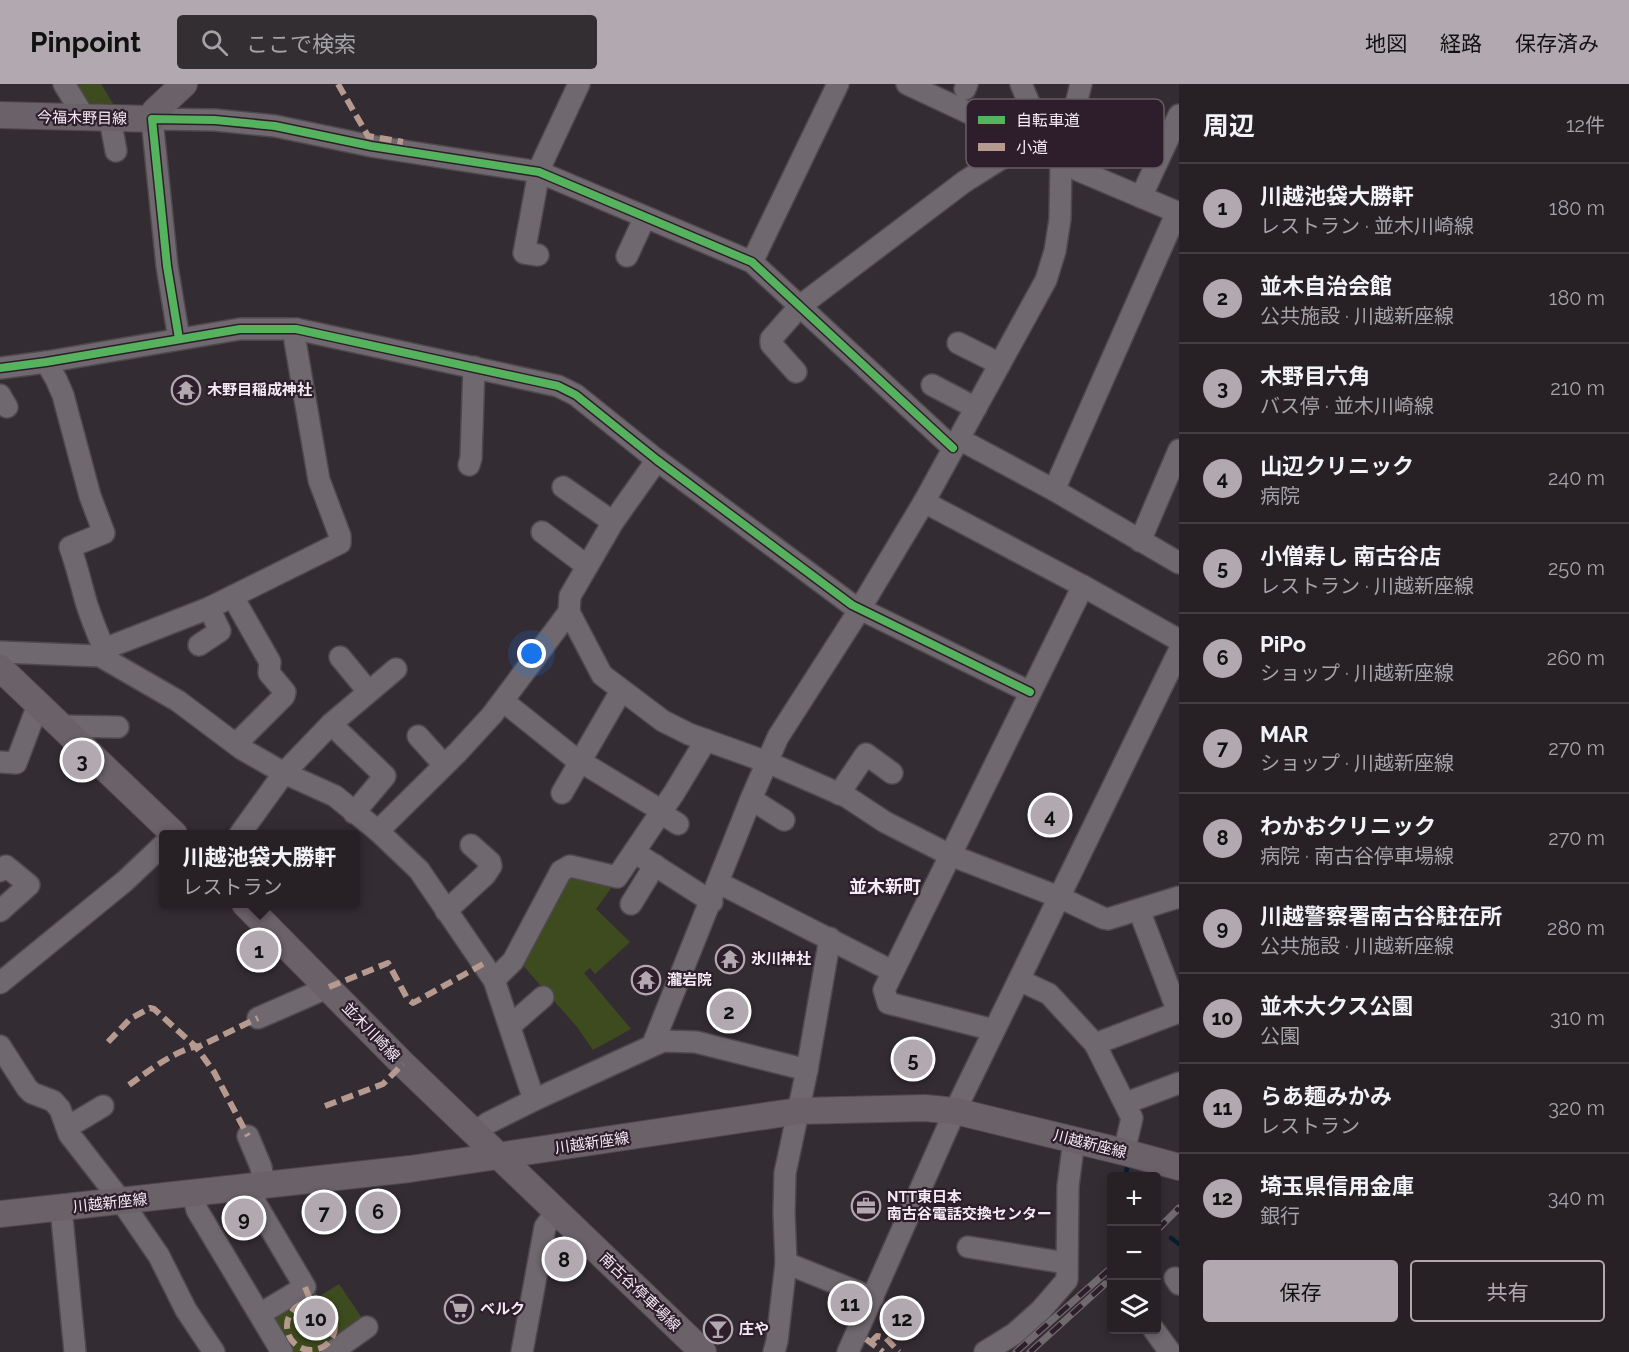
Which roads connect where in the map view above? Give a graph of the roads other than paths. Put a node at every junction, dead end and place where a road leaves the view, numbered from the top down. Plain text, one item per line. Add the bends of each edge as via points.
1 (64, 84) edge
2 (184, 84) edge
3 (579, 84) edge
4 (838, 84) edge
5 (907, 84) edge
6 (1021, 84) edge
7 (1081, 84) edge
8 (1027, 99) edge
9 (1073, 99) edge
10 (966, 112) edge
11 (0, 115) edge
12 (1179, 115) edge
13 (97, 118) junction
14 (153, 119) junction
15 (1164, 148) edge
16 (116, 151) dead end
17 (1001, 168) edge
18 (1050, 168) edge
19 (1081, 168) edge
20 (1155, 168) edge
21 (539, 172) junction
22 (1142, 197) junction
23 (1178, 213) edge
24 (645, 217) junction
25 (538, 255) dead end
26 (627, 256) dead end
27 (752, 262) junction
28 (800, 306) junction
29 (296, 329) junction
30 (179, 339) junction
31 (958, 343) dead end
32 (45, 362) junction
33 (1000, 364) junction
34 (474, 367) junction
35 (0, 368) edge
36 (796, 372) dead end
37 (932, 385) dead end
38 (976, 408) junction
39 (956, 444) junction
40 (1179, 450) edge
41 (657, 460) junction
42 (469, 465) dead end
43 (563, 487) dead end
44 (1054, 490) junction
45 (924, 502) junction
46 (613, 522) junction
47 (542, 532) dead end
48 (1140, 541) junction
49 (1179, 563) edge
50 (587, 567) junction
51 (1083, 586) junction
52 (233, 597) junction
53 (209, 608) junction
54 (859, 609) junction
55 (569, 612) junction
56 (1179, 640) edge
57 (199, 645) dead end
58 (1179, 651) edge
59 (0, 652) edge
60 (102, 653) junction
61 (340, 657) dead end
62 (0, 668) edge
63 (396, 669) dead end
64 (368, 691) junction
65 (621, 691) junction
66 (1030, 693) junction
67 (503, 701) junction
68 (38, 705) junction
69 (331, 724) junction
70 (60, 726) junction
71 (118, 727) dead end
72 (418, 736) dead end
73 (706, 740) junction
74 (236, 744) junction
75 (581, 761) junction
76 (0, 762) edge
77 (767, 762) junction
78 (444, 765) junction
79 (284, 772) junction
80 (892, 774) dead end
81 (562, 793) dead end
82 (839, 794) junction
83 (751, 799) junction
84 (354, 813) junction
85 (667, 816) junction
86 (784, 820) dead end
87 (170, 830) edge
88 (243, 830) edge
89 (378, 831) junction
90 (471, 845) dead end
91 (159, 849) edge
92 (634, 852) junction
93 (950, 855) junction
94 (655, 865) junction
95 (0, 871) edge
96 (715, 892) junction
97 (1059, 897) junction
98 (1179, 897) edge
99 (631, 904) dead end
100 (250, 908) edge
101 (1139, 910) junction
102 (0, 911) edge
103 (446, 911) junction
104 (830, 938) junction
105 (892, 971) junction
106 (494, 980) junction
107 (1019, 980) junction
108 (0, 983) edge
109 (329, 987) junction
110 (543, 997) dead end
111 (1179, 1012) edge
112 (258, 1018) dead end
113 (510, 1026) junction
114 (994, 1030) junction
115 (653, 1044) junction
116 (1095, 1044) junction
117 (0, 1046) edge
118 (807, 1070) junction
119 (1179, 1083) edge
120 (534, 1100) junction
121 (1126, 1103) junction
122 (103, 1106) dead end
123 (799, 1111) junction
124 (954, 1111) junction
125 (66, 1125) junction
126 (474, 1133) junction
127 (248, 1136) dead end
128 (1074, 1140) junction
129 (1124, 1152) junction
130 (500, 1157) junction
131 (1179, 1167) edge
132 (258, 1186) junction
133 (193, 1194) junction
134 (122, 1202) junction
135 (61, 1208) junction
136 (556, 1212) junction
137 (0, 1214) edge
138 (968, 1247) dead end
139 (786, 1263) junction
140 (1066, 1263) junction
141 (873, 1298) junction
142 (260, 1314) junction
143 (1157, 1334) edge
144 (359, 1339) edge
145 (75, 1352) edge
146 (214, 1352) edge
147 (282, 1352) edge
148 (332, 1352) edge
149 (522, 1352) edge
150 (703, 1352) edge
151 (774, 1352) edge
152 (848, 1352) edge
153 (985, 1352) edge
154 (1170, 1352) edge

1 - 13 street
2 - 14 main road via 155,111
3 - 21 street
4 - 27 street
5 - 10 street
6 - 8 street
7 - 9 street
11 - 13 main road, 今福木野目線
12 - 15 street
13 - 14 main road, 今福木野目線
13 - 16 street
14 - 21 street via 275,126 371,146
14 - 30 street via 167,266
17 - 28 street via 964,182
18 - 33 street via 1060,219 1055,251 1046,280
19 - 22 street
20 - 22 street
21 - 24 street
21 - 25 street via 524,253
22 - 23 street
23 - 44 street
24 - 26 street
24 - 27 street
27 - 28 street
28 - 36 street via 771,339 771,344
28 - 39 street
29 - 30 street via 254,328
29 - 34 street
29 - 52 street via 319,480 340,536 337,545
30 - 32 street
31 - 33 street
32 - 35 street
32 - 60 street via 63,394 104,533 70,547
33 - 38 street
34 - 41 street via 567,390
34 - 42 street
37 - 38 street
38 - 39 street
39 - 44 street
39 - 45 street
40 - 48 street
41 - 46 street
41 - 54 street
43 - 46 street
44 - 48 street
45 - 51 street
45 - 54 street
46 - 50 street
47 - 50 street
48 - 49 street
50 - 55 street via 571,592
51 - 56 street
51 - 66 street
52 - 53 street
52 - 74 street via 270,662 269,673 285,692
53 - 57 street via 220,631
53 - 60 street
54 - 66 street
54 - 77 street via 778,737
55 - 65 street via 602,675
55 - 67 street
58 - 97 street
59 - 60 street
60 - 74 street
61 - 64 street
62 - 68 main road
63 - 64 street
64 - 69 street
65 - 73 street via 663,721
65 - 75 street
66 - 93 street
67 - 75 street
67 - 78 street
68 - 70 main road
68 - 76 street via 16,764
69 - 79 street
69 - 84 street via 385,776
70 - 71 street
70 - 87 main road
72 - 78 street
73 - 77 street
73 - 85 street via 674,793
74 - 79 street
75 - 81 street
75 - 85 street
77 - 82 street
77 - 83 street
78 - 89 street
79 - 84 street via 335,796
79 - 88 street
80 - 82 street via 866,754
82 - 93 street
83 - 86 street
83 - 96 street
84 - 89 street
85 - 92 street
89 - 103 street via 419,870
90 - 103 street via 491,866
91 - 108 street
92 - 94 street
92 - 106 street via 617,877 570,866 561,871 513,961
93 - 97 street
93 - 105 street
94 - 96 street
94 - 99 street
95 - 102 street via 6,866 28,885
96 - 104 street
96 - 115 street
97 - 101 street via 1108,919
97 - 107 street
98 - 101 street
100 - 109 main road, 並木川崎線
101 - 111 street
103 - 106 street
104 - 105 street
104 - 118 street
105 - 114 street via 884,990 888,1003
106 - 113 street
107 - 114 street
107 - 116 street via 1049,994
109 - 112 street
109 - 126 main road, 並木川崎線
110 - 113 street
111 - 116 street
113 - 120 street
114 - 124 street
115 - 118 street via 668,1040 696,1042
115 - 120 street
116 - 121 street
117 - 125 street via 27,1088 53,1101
118 - 123 street
119 - 121 street
120 - 126 street
121 - 129 street via 1132,1118
122 - 125 street
123 - 124 main road, 川越新座線
123 - 130 main road, 川越新座線
123 - 139 street via 786,1173
124 - 128 main road, 川越新座線
124 - 141 street
125 - 134 street
126 - 130 main road, 並木川崎線
127 - 132 street via 261,1167
128 - 129 main road, 川越新座線
128 - 140 street via 1068,1186
129 - 131 main road, 川越新座線
130 - 132 main road, 川越新座線
130 - 136 main road, 南古谷停車場線
132 - 133 main road, 川越新座線
132 - 142 street via 256,1204 305,1287
133 - 134 main road, 川越新座線
133 - 142 street via 197,1210
134 - 135 main road, 川越新座線
134 - 146 street via 159,1256 186,1310
135 - 137 main road, 川越新座線
135 - 145 street
136 - 149 street via 545,1227
136 - 150 main road, 南古谷停車場線
138 - 140 street
139 - 141 street
139 - 151 street
140 - 153 street via 1066,1280 1041,1310
141 - 152 street
142 - 147 street
143 - 154 street
144 - 148 street

